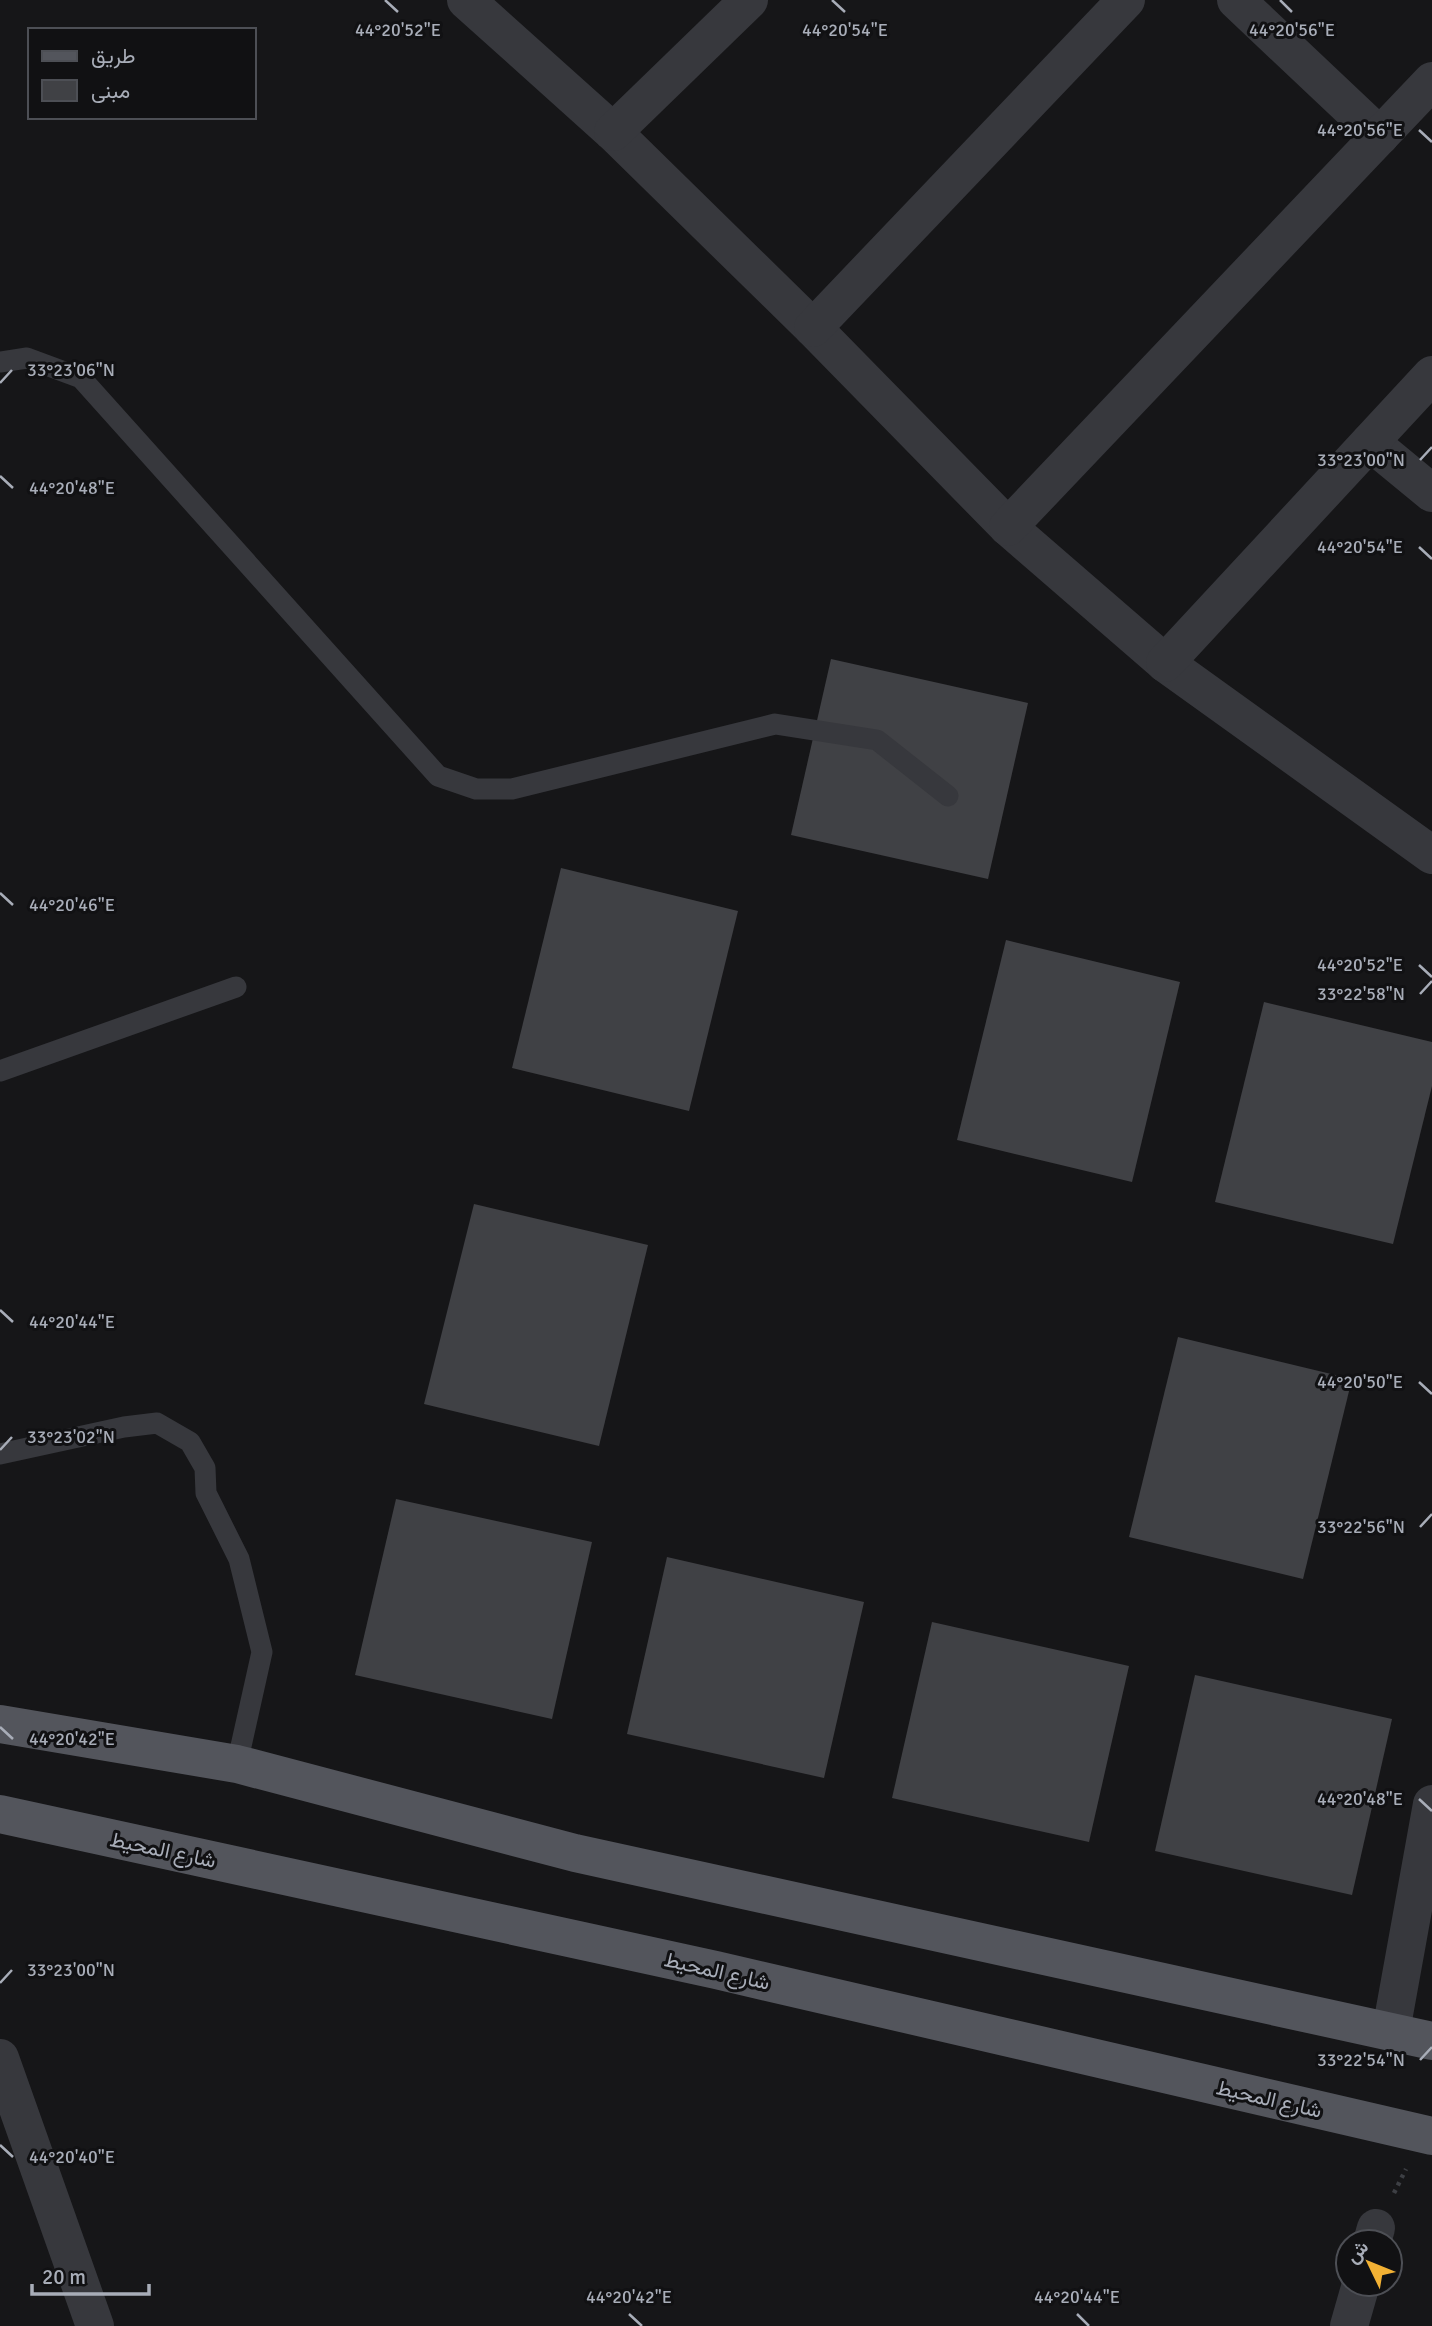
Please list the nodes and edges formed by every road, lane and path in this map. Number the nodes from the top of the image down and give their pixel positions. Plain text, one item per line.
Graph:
1 (466, 0) edge
2 (749, 0) edge
3 (1126, 0) edge
4 (1236, 0) edge
5 (1432, 81) edge
6 (613, 132) junction
7 (1380, 136) junction
8 (813, 328) junction
9 (0, 362) edge
10 (1432, 375) edge
11 (1370, 442) junction
12 (1432, 493) edge
13 (1008, 527) junction
14 (1165, 663) junction
15 (948, 796) dead end
16 (1432, 855) edge
17 (236, 987) dead end
18 (0, 1071) edge
19 (0, 1454) edge
20 (0, 1724) edge
21 (237, 1764) junction
22 (1432, 1804) edge
23 (0, 1814) edge
24 (1391, 2031) junction
25 (1432, 2041) edge
26 (0, 2058) edge
27 (1432, 2136) edge
28 (1357, 2298) edge
29 (95, 2326) edge
30 (1349, 2326) edge

1 - 6 street
2 - 6 street
3 - 8 street
4 - 7 street
5 - 7 street
6 - 8 street
7 - 13 street
8 - 13 street
9 - 15 lane
10 - 11 street
11 - 12 street
11 - 14 street
13 - 14 street
14 - 16 street
17 - 18 lane
19 - 21 lane
20 - 21 main road
21 - 24 main road
22 - 24 street
23 - 27 main road, شارع المحيط
24 - 25 main road
26 - 29 street
28 - 30 street

